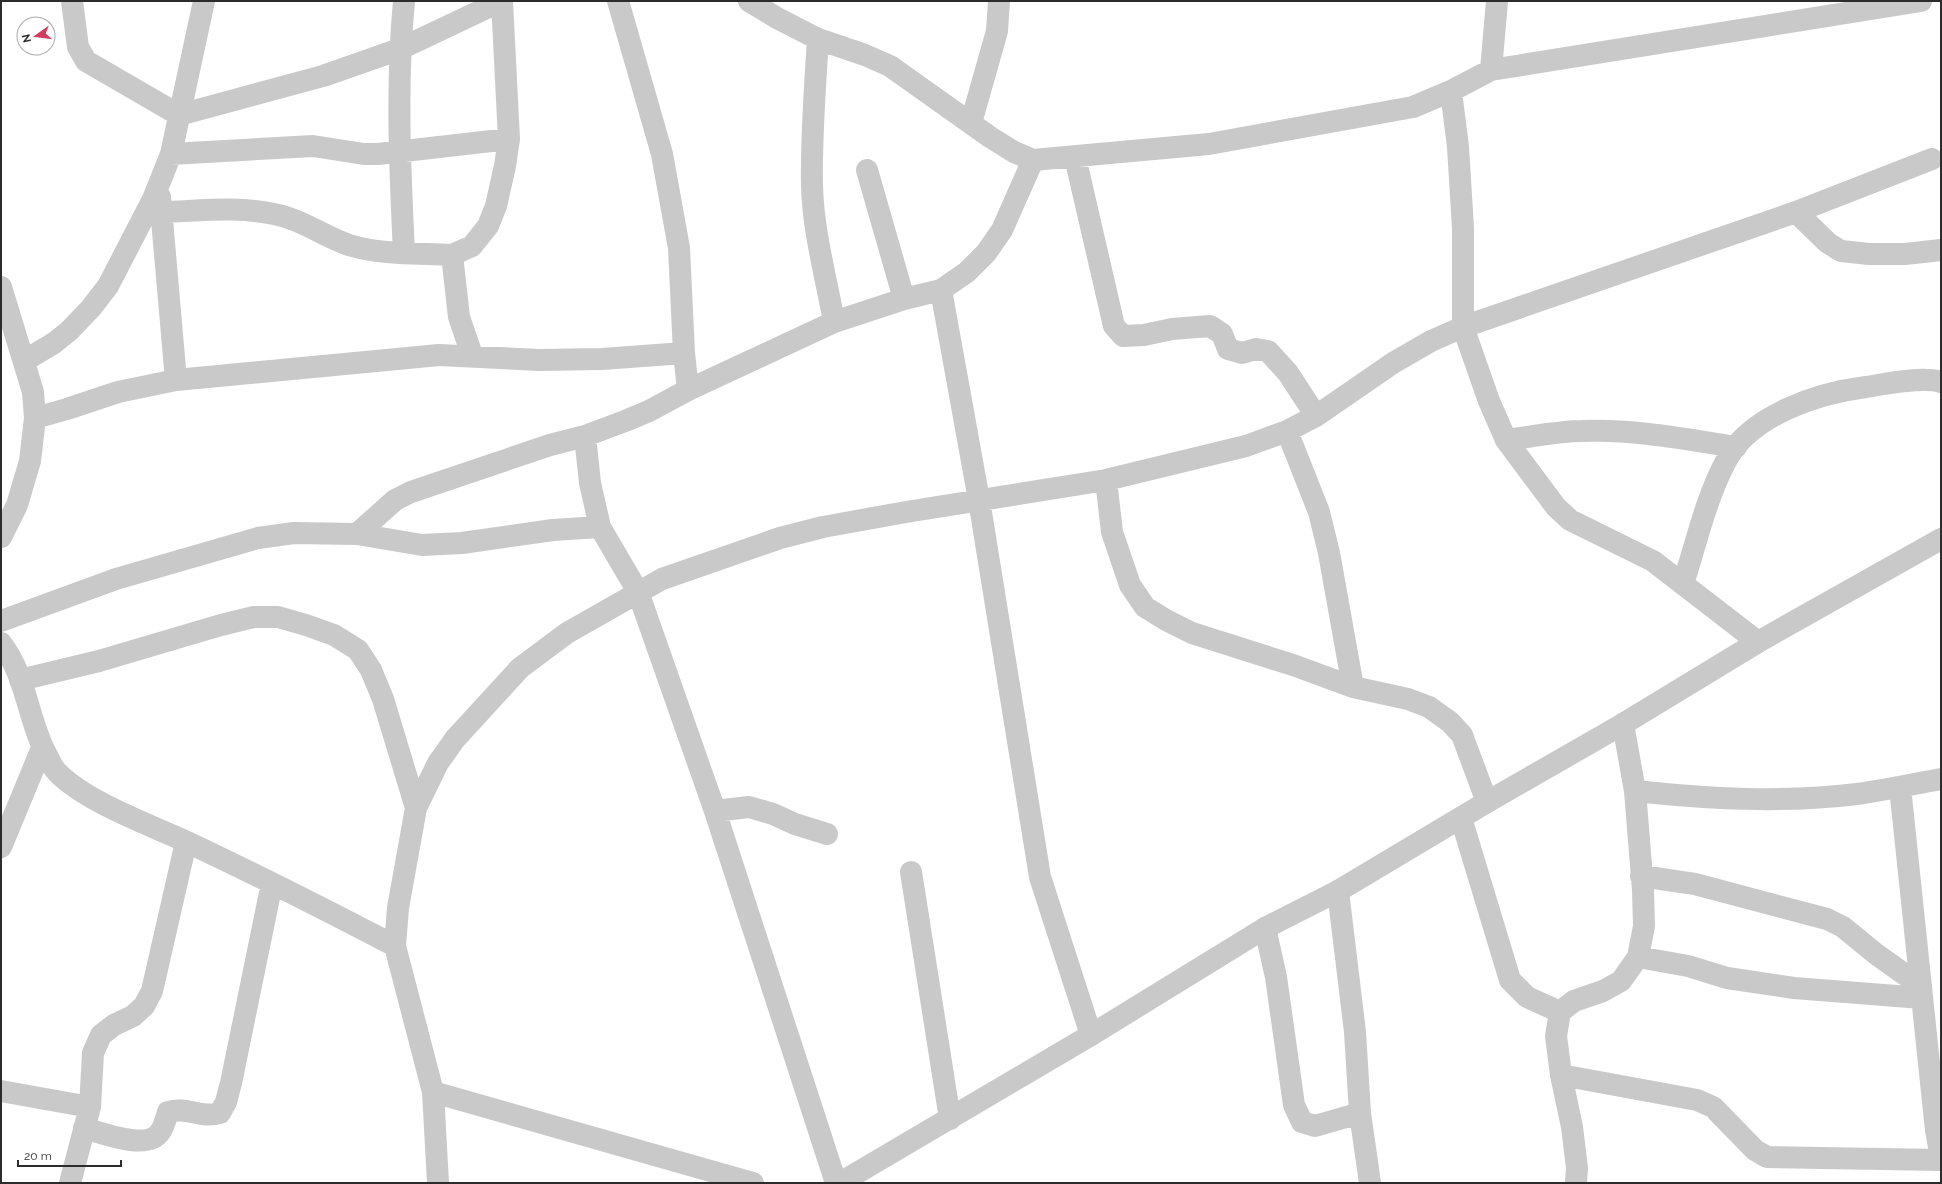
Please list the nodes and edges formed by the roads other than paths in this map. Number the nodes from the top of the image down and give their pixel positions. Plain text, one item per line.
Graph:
1 (72, 1) edge
2 (204, 1) edge
3 (404, 1) edge
4 (501, 1) edge
5 (618, 1) edge
6 (749, 1) edge
7 (999, 1) edge
8 (1497, 1) edge
9 (1920, 1) edge
10 (818, 39) junction
11 (400, 49) junction
12 (1491, 70) junction
13 (1451, 91) junction
14 (179, 115) junction
15 (971, 123) junction
16 (509, 139) junction
17 (399, 152) junction
18 (171, 154) junction
19 (1075, 157) junction
20 (1932, 159) dead end
21 (1033, 160) junction
22 (867, 170) dead end
23 (159, 186) junction
24 (162, 212) junction
25 (1796, 212) junction
26 (1941, 250) edge
27 (404, 253) junction
28 (452, 255) junction
29 (1, 287) edge
30 (941, 290) junction
31 (904, 299) junction
32 (834, 322) junction
33 (1463, 327) junction
34 (684, 353) junction
35 (472, 355) junction
36 (24, 361) junction
37 (176, 380) junction
38 (1941, 382) edge
39 (688, 390) junction
40 (1316, 416) junction
41 (35, 418) junction
42 (1287, 431) junction
43 (585, 436) junction
44 (1506, 440) junction
45 (1736, 447) junction
46 (1106, 480) junction
47 (980, 500) junction
48 (4, 525) edge
49 (600, 527) junction
50 (357, 534) junction
51 (1941, 539) edge
52 (1682, 584) junction
53 (638, 592) junction
54 (1, 621) edge
55 (1758, 642) junction
56 (1, 643) edge
57 (20, 680) junction
58 (1353, 687) junction
59 (1623, 724) junction
60 (42, 748) junction
61 (1941, 779) edge
62 (1900, 787) junction
63 (1635, 791) junction
64 (1487, 802) junction
65 (416, 808) junction
66 (715, 811) junction
67 (1461, 818) junction
68 (827, 834) dead end
69 (186, 842) junction
70 (1, 847) edge
71 (911, 872) dead end
72 (1641, 876) junction
73 (272, 883) junction
74 (1338, 890) junction
75 (1265, 928) junction
76 (395, 946) junction
77 (1638, 957) junction
78 (1922, 992) junction
79 (1560, 1012) junction
80 (1091, 1035) junction
81 (1561, 1075) junction
82 (1, 1091) edge
83 (433, 1092) junction
84 (1360, 1113) junction
85 (87, 1118) junction
86 (950, 1119) junction
87 (1941, 1159) edge
88 (70, 1183) edge
89 (438, 1183) edge
90 (753, 1183) edge
91 (836, 1183) edge
92 (840, 1183) edge
93 (1370, 1183) edge
94 (1576, 1183) edge

1 - 14 street
2 - 14 street
3 - 11 street
4 - 11 street
4 - 16 street
5 - 34 street
6 - 10 street
7 - 15 street
8 - 12 street
9 - 12 street
10 - 15 street
10 - 32 street
11 - 14 street
11 - 17 street
12 - 13 street
13 - 19 street
13 - 33 street
14 - 18 street
15 - 21 street
16 - 17 street
16 - 28 street
17 - 18 street
17 - 27 street
18 - 23 street
19 - 21 street
19 - 40 street
20 - 25 street
21 - 30 street
22 - 31 street
23 - 24 street
23 - 36 street
24 - 27 street
24 - 37 street
25 - 26 street
25 - 33 street
27 - 28 street
28 - 35 street
29 - 36 street
30 - 31 street
30 - 47 street
31 - 32 street
32 - 39 street
33 - 40 street
33 - 44 street
34 - 35 street
34 - 39 street
35 - 37 street
36 - 41 street
37 - 41 street
38 - 45 street
39 - 43 street
40 - 42 street
41 - 48 street
42 - 46 street
42 - 58 street
43 - 49 street
43 - 50 street
44 - 45 street
44 - 52 street
45 - 52 street
46 - 47 street
46 - 58 street
47 - 53 street
47 - 80 street
49 - 50 street
49 - 53 street
50 - 54 street
51 - 55 street
52 - 55 street
53 - 65 street
53 - 66 street
55 - 59 street
56 - 57 street
57 - 60 street
57 - 65 street
58 - 64 street
59 - 63 street
59 - 64 street
60 - 69 street
60 - 70 street
61 - 62 street
62 - 63 street
62 - 78 street
63 - 72 street
64 - 67 street
65 - 76 street
66 - 68 street
66 - 91 street
67 - 74 street
67 - 79 street
69 - 73 street
69 - 85 street
71 - 86 street
72 - 77 street
72 - 78 street
73 - 76 street
73 - 85 street
74 - 75 street
74 - 84 street
75 - 80 street
75 - 84 street
76 - 83 street
77 - 78 street
77 - 79 street
78 - 87 street
79 - 81 street
80 - 86 street
81 - 87 street
81 - 94 street
82 - 85 street
83 - 89 street
83 - 90 street
84 - 93 street
85 - 88 street
86 - 92 street

